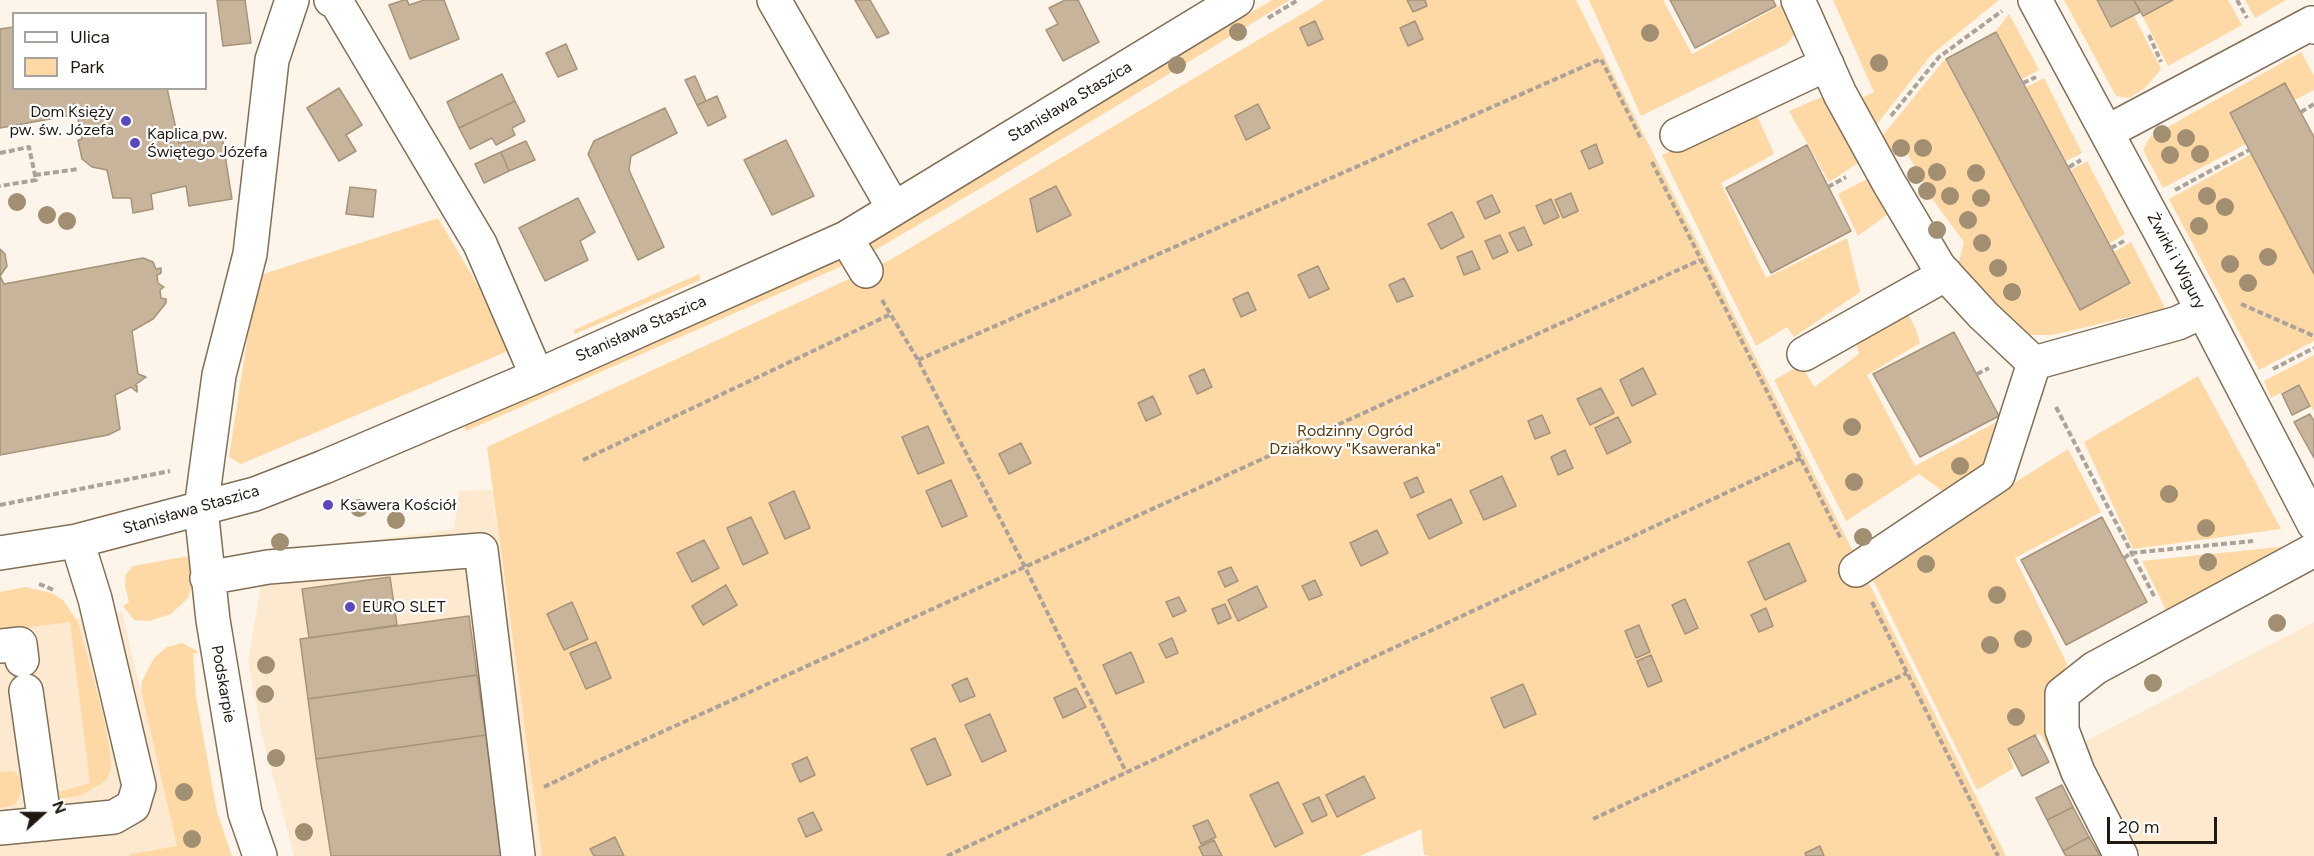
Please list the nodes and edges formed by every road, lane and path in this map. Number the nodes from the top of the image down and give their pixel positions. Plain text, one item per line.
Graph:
1 (292, 0) edge
2 (331, 0) edge
3 (774, 0) edge
4 (1237, 0) edge
5 (1798, 0) edge
6 (2237, 0) edge
7 (2022, 3) edge
8 (2251, 26) dead end
9 (2314, 27) edge
10 (2149, 35) dead end
11 (1827, 64) junction
12 (2162, 64) dead end
13 (2314, 104) edge
14 (2301, 112) dead end
15 (2107, 132) junction
16 (1677, 135) dead end
17 (1643, 143) dead end
18 (1868, 144) junction
19 (2249, 150) dead end
20 (0, 153) edge
21 (1648, 154) dead end
22 (79, 169) dead end
23 (35, 175) junction
24 (0, 186) edge
25 (2171, 192) dead end
26 (894, 209) junction
27 (2132, 237) dead end
28 (846, 238) junction
29 (2111, 248) dead end
30 (1700, 260) junction
31 (866, 271) joint
32 (1946, 274) junction
33 (2235, 300) dead end
34 (2203, 311) junction
35 (891, 314) junction
36 (2314, 336) edge
37 (2314, 348) edge
38 (1804, 354) dead end
39 (918, 360) junction
40 (2034, 363) junction
41 (2266, 373) dead end
42 (537, 376) junction
43 (1801, 458) junction
44 (583, 460) dead end
45 (172, 471) dead end
46 (0, 505) edge
47 (201, 509) junction
48 (2314, 525) edge
49 (77, 541) junction
50 (2257, 541) dead end
51 (2314, 550) edge
52 (0, 553) edge
53 (2131, 554) junction
54 (2124, 558) dead end
55 (1025, 567) junction
56 (1856, 570) junction
57 (207, 578) junction
58 (2170, 628) junction
59 (16, 666) edge
60 (1907, 673) junction
61 (1126, 772) junction
62 (538, 790) dead end
63 (1593, 819) dead end
64 (45, 824) junction
65 (0, 828) edge
66 (260, 856) edge
67 (519, 856) edge
68 (947, 856) edge
69 (1998, 856) edge
70 (2121, 856) edge

1 - 47 street, Podskarpie
2 - 42 street
3 - 26 street
4 - 26 street, Stanisława Staszica
5 - 11 street
6 - 8 path
7 - 15 street, Żwirki i Wigury
7 - 18 path
9 - 15 street
10 - 12 path
11 - 16 street
11 - 18 street
13 - 14 path
15 - 34 street, Żwirki i Wigury
17 - 39 path
18 - 32 street
19 - 25 path
20 - 23 path
21 - 30 path
22 - 23 path
23 - 24 path
26 - 28 street, Stanisława Staszica
27 - 29 path
28 - 31 street
28 - 42 street, Stanisława Staszica
30 - 43 path
30 - 55 path
31 - 35 path
32 - 38 street
32 - 40 street
33 - 36 path
34 - 40 street
34 - 48 street, Żwirki i Wigury
35 - 39 path
35 - 44 path
37 - 41 path
39 - 55 path
40 - 53 path
40 - 56 street
42 - 47 street, Stanisława Staszica
43 - 56 path
43 - 61 path
45 - 46 path
47 - 49 street, Stanisława Staszica
47 - 57 street, Podskarpie
49 - 52 street, Stanisława Staszica
49 - 64 street
50 - 53 path
51 - 58 street
53 - 54 path
53 - 58 path
55 - 61 path
55 - 62 path
56 - 60 path
57 - 66 street, Podskarpie
57 - 67 street
58 - 70 street
59 - 64 street
60 - 63 path
60 - 69 path
61 - 68 path
64 - 65 street

